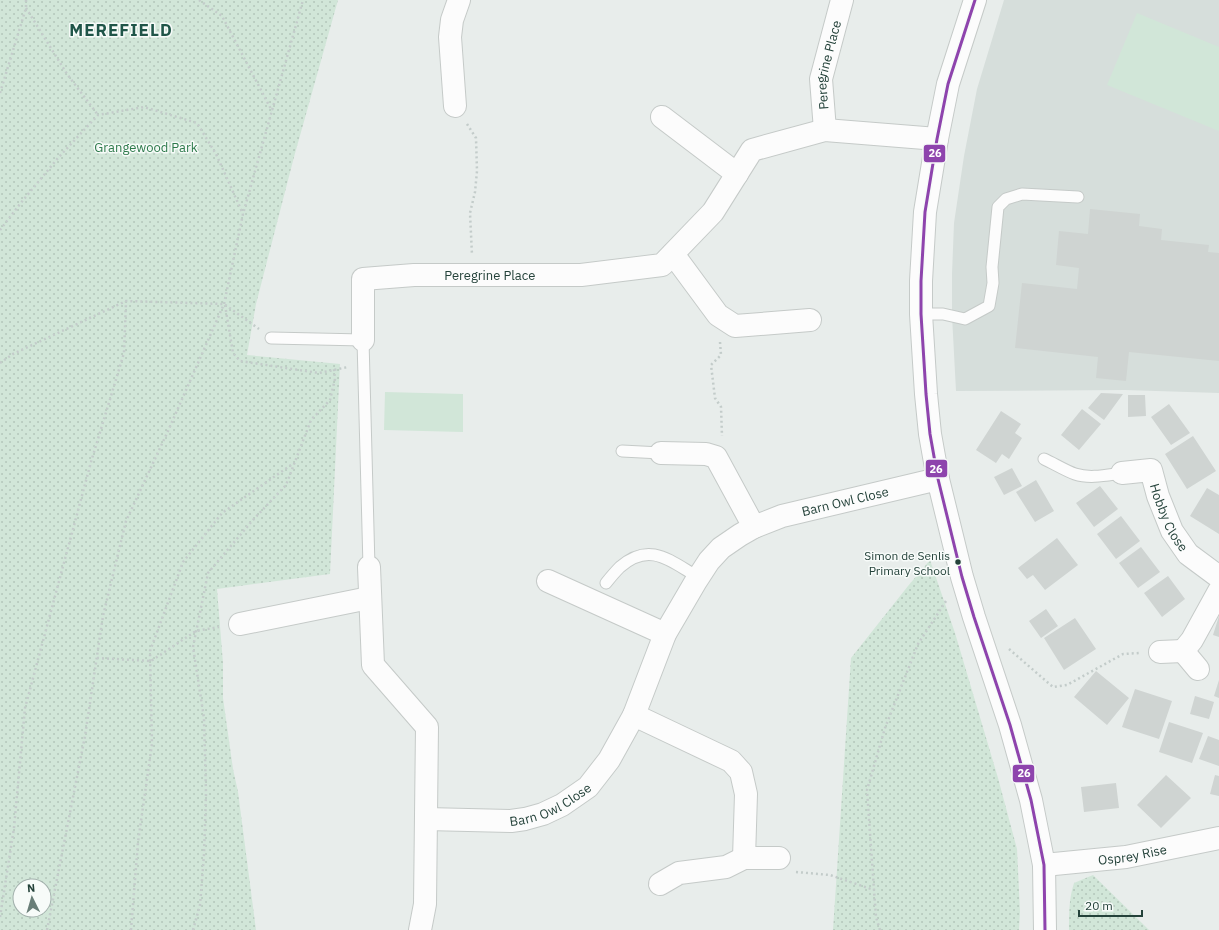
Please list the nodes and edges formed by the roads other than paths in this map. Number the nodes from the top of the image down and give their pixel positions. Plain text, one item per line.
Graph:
1 (459, 0) edge
2 (842, 0) edge
3 (975, 0) edge
4 (455, 106) road end
5 (662, 117) dead end
6 (825, 130) junction
7 (937, 139) junction
8 (738, 174) junction
9 (1078, 197) dead end
10 (673, 254) junction
11 (921, 314) junction
12 (810, 320) dead end
13 (271, 338) road end
14 (363, 340) junction
15 (622, 451) dead end
16 (661, 453) joint
17 (1044, 459) dead end
18 (1122, 473) joint
19 (938, 479) junction
20 (754, 527) junction
21 (369, 567) joint
22 (698, 577) junction
23 (1219, 577) edge
24 (548, 581) dead end
25 (606, 583) dead end
26 (1219, 591) edge
27 (369, 598) junction
28 (240, 624) road end
29 (665, 634) junction
30 (1183, 651) junction
31 (1160, 652) road end
32 (1198, 669) dead end
33 (634, 715) junction
34 (426, 819) junction
35 (1219, 838) edge
36 (744, 858) junction
37 (779, 858) road end
38 (1044, 865) junction
39 (660, 884) dead end
40 (420, 930) edge
41 (1045, 930) edge

1 - 4 street
2 - 6 street, Peregrine Place
3 - 7 street
5 - 8 street
6 - 7 street, Peregrine Place
6 - 8 street, Peregrine Place
7 - 11 street
8 - 10 street, Peregrine Place
9 - 11 lane
10 - 12 street
10 - 14 street, Peregrine Place
11 - 19 street
13 - 14 lane
14 - 21 lane
15 - 16 lane
16 - 20 street
17 - 18 lane
18 - 23 street, Hobby Close
19 - 20 street, Barn Owl Close
19 - 38 street
20 - 22 street, Barn Owl Close
21 - 27 street
22 - 25 lane
22 - 29 street, Barn Owl Close
24 - 29 street
26 - 30 street
27 - 28 street
27 - 34 street
29 - 33 street, Barn Owl Close
30 - 31 street
30 - 32 street
33 - 34 street, Barn Owl Close
33 - 36 street
34 - 40 street
35 - 38 street, Osprey Rise
36 - 37 street
36 - 39 street
38 - 41 street

